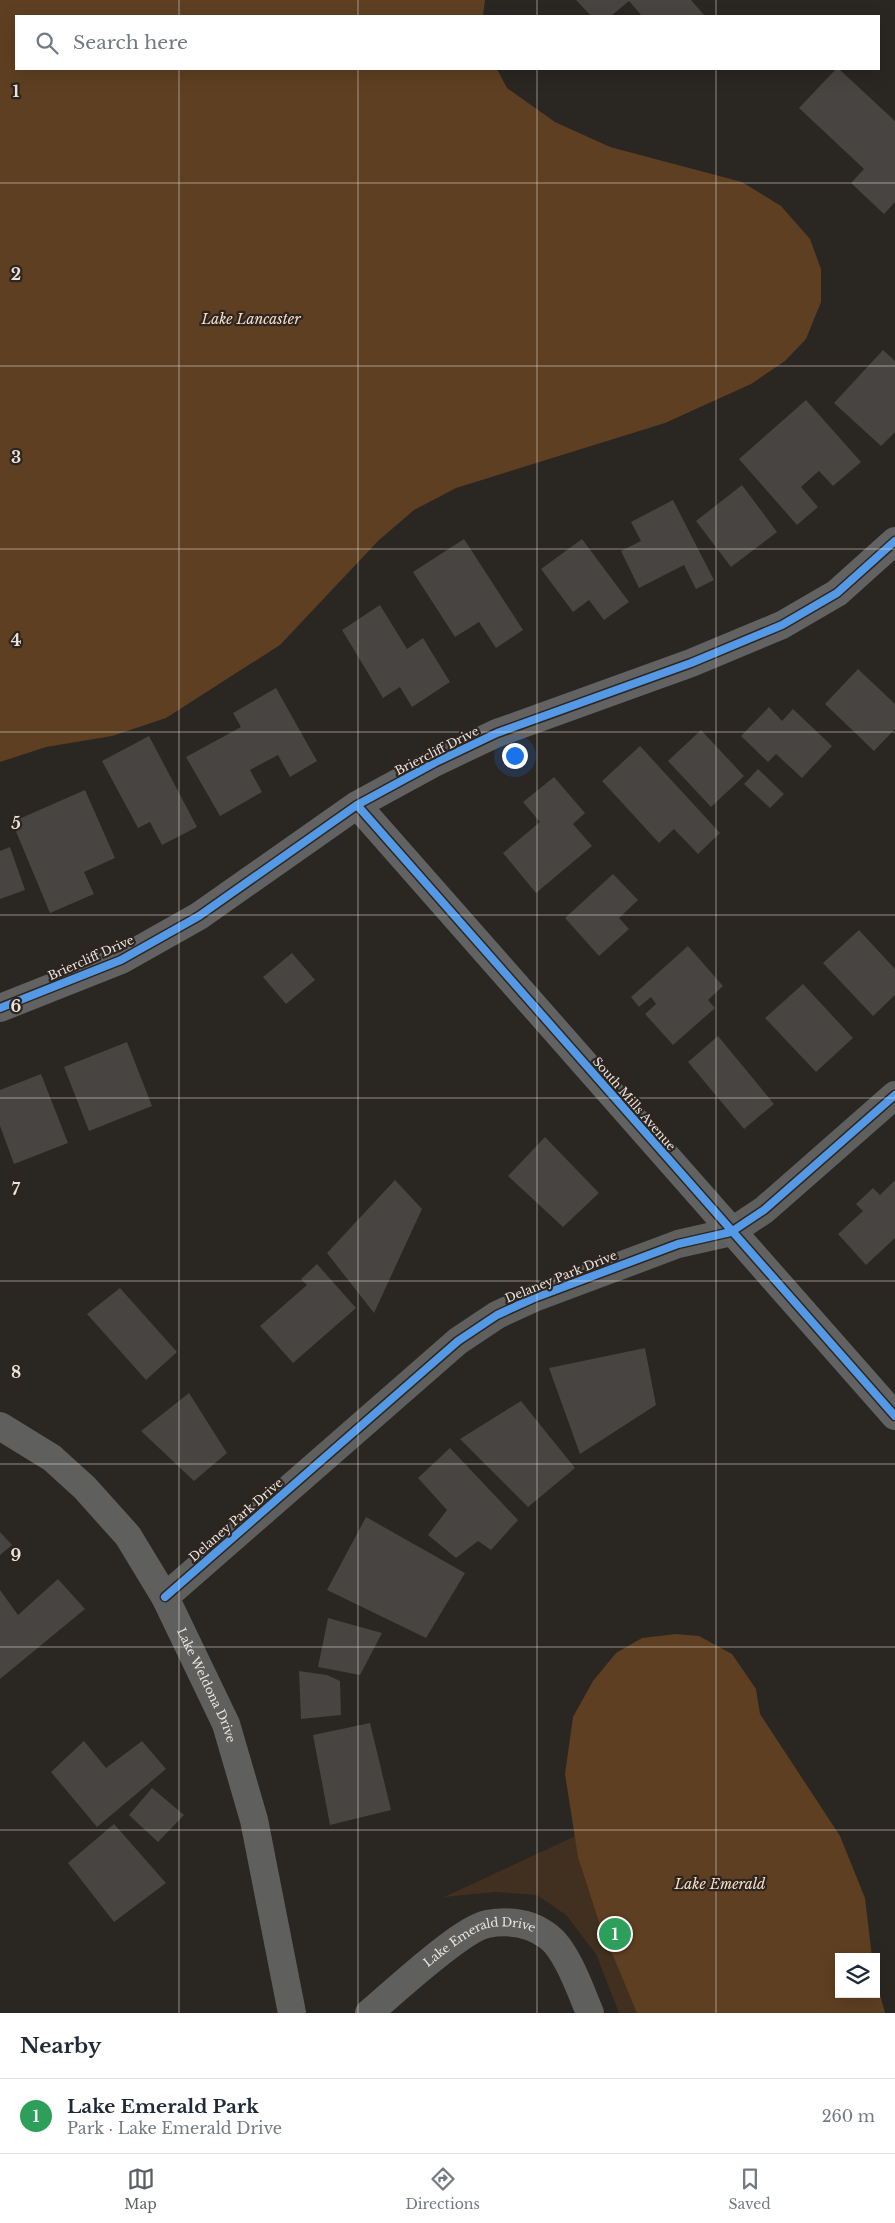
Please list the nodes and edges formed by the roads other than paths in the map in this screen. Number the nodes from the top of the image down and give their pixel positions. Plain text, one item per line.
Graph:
1 (895, 541) edge
2 (358, 805) junction
3 (0, 1008) edge
4 (895, 1095) edge
5 (731, 1232) junction
6 (895, 1416) edge
7 (0, 1426) edge
8 (165, 1597) junction
9 (292, 2013) edge
10 (370, 2013) edge
11 (590, 2013) edge

1 - 2 street, Briercliff Drive
2 - 3 street, Briercliff Drive
2 - 5 street, South Mills Avenue
4 - 5 street, Delaney Park Drive
5 - 6 street, South Mills Avenue
5 - 8 street, Delaney Park Drive
7 - 8 street, Lake Weldona Drive
8 - 9 street, Lake Weldona Drive
10 - 11 street, Lake Emerald Drive

